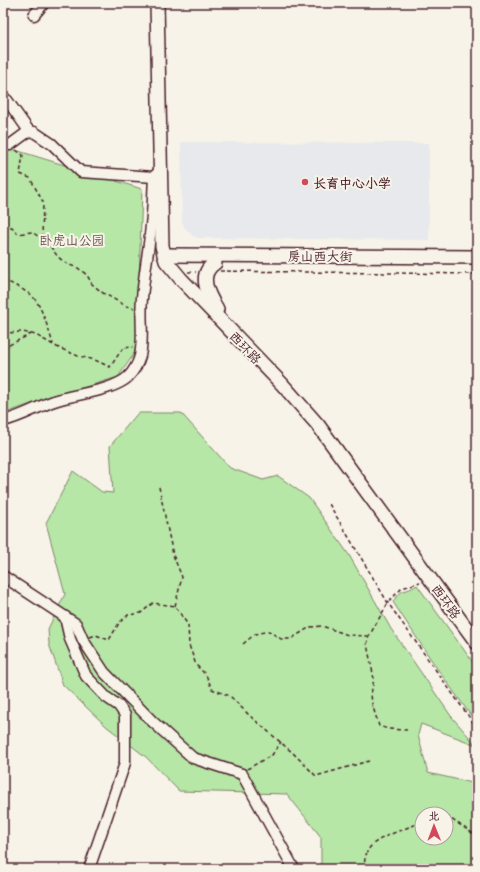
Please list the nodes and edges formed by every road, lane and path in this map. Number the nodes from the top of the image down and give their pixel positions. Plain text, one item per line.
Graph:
1 (44, 3) edge
2 (157, 3) edge
3 (162, 3) edge
4 (34, 15) dead end
5 (3, 98) edge
6 (28, 132) junction
7 (6, 145) edge
8 (157, 173) junction
9 (3, 227) edge
10 (42, 239) junction
11 (477, 257) edge
12 (171, 261) junction
13 (477, 265) edge
14 (216, 267) junction
15 (196, 272) dead end
16 (477, 274) edge
17 (3, 280) edge
18 (141, 309) junction
19 (218, 311) junction
20 (3, 333) edge
21 (31, 334) junction
22 (53, 344) junction
23 (141, 346) junction
24 (3, 348) edge
25 (3, 421) edge
26 (159, 487) dead end
27 (329, 504) dead end
28 (3, 576) edge
29 (432, 580) junction
30 (388, 602) junction
31 (175, 606) junction
32 (65, 616) junction
33 (477, 635) edge
34 (369, 636) junction
35 (83, 640) junction
36 (477, 643) edge
37 (243, 644) dead end
38 (477, 728) edge
39 (407, 730) dead end
40 (281, 742) junction
41 (369, 761) dead end
42 (238, 773) junction
43 (454, 821) edge
44 (414, 825) edge
45 (477, 836) edge
46 (89, 869) edge
47 (294, 869) edge
48 (364, 869) edge

1 - 4 street
2 - 8 main road, 西环路
3 - 12 main road, 西环路
5 - 6 street
6 - 7 street
6 - 8 street
7 - 10 path
8 - 12 main road, 西环路
8 - 18 street
9 - 10 path
10 - 18 path
11 - 12 main road, 房山西大街
12 - 14 main road, 房山西大街
12 - 15 path
12 - 19 main road, 西环路
12 - 29 main road, 西环路
13 - 14 main road, 房山西大街
14 - 16 path
14 - 19 main road
17 - 22 path
18 - 23 street
19 - 33 main road, 西环路
20 - 21 path
21 - 22 path
21 - 24 path
22 - 23 path
23 - 25 street
26 - 31 path
27 - 30 path
28 - 32 street
29 - 30 path
29 - 36 main road, 西环路
30 - 34 path
30 - 38 path
31 - 35 path
31 - 40 path
32 - 35 street
32 - 46 street
34 - 37 path
34 - 39 path
35 - 42 street
40 - 41 path
40 - 42 path
42 - 47 street
43 - 45 path
44 - 48 path

